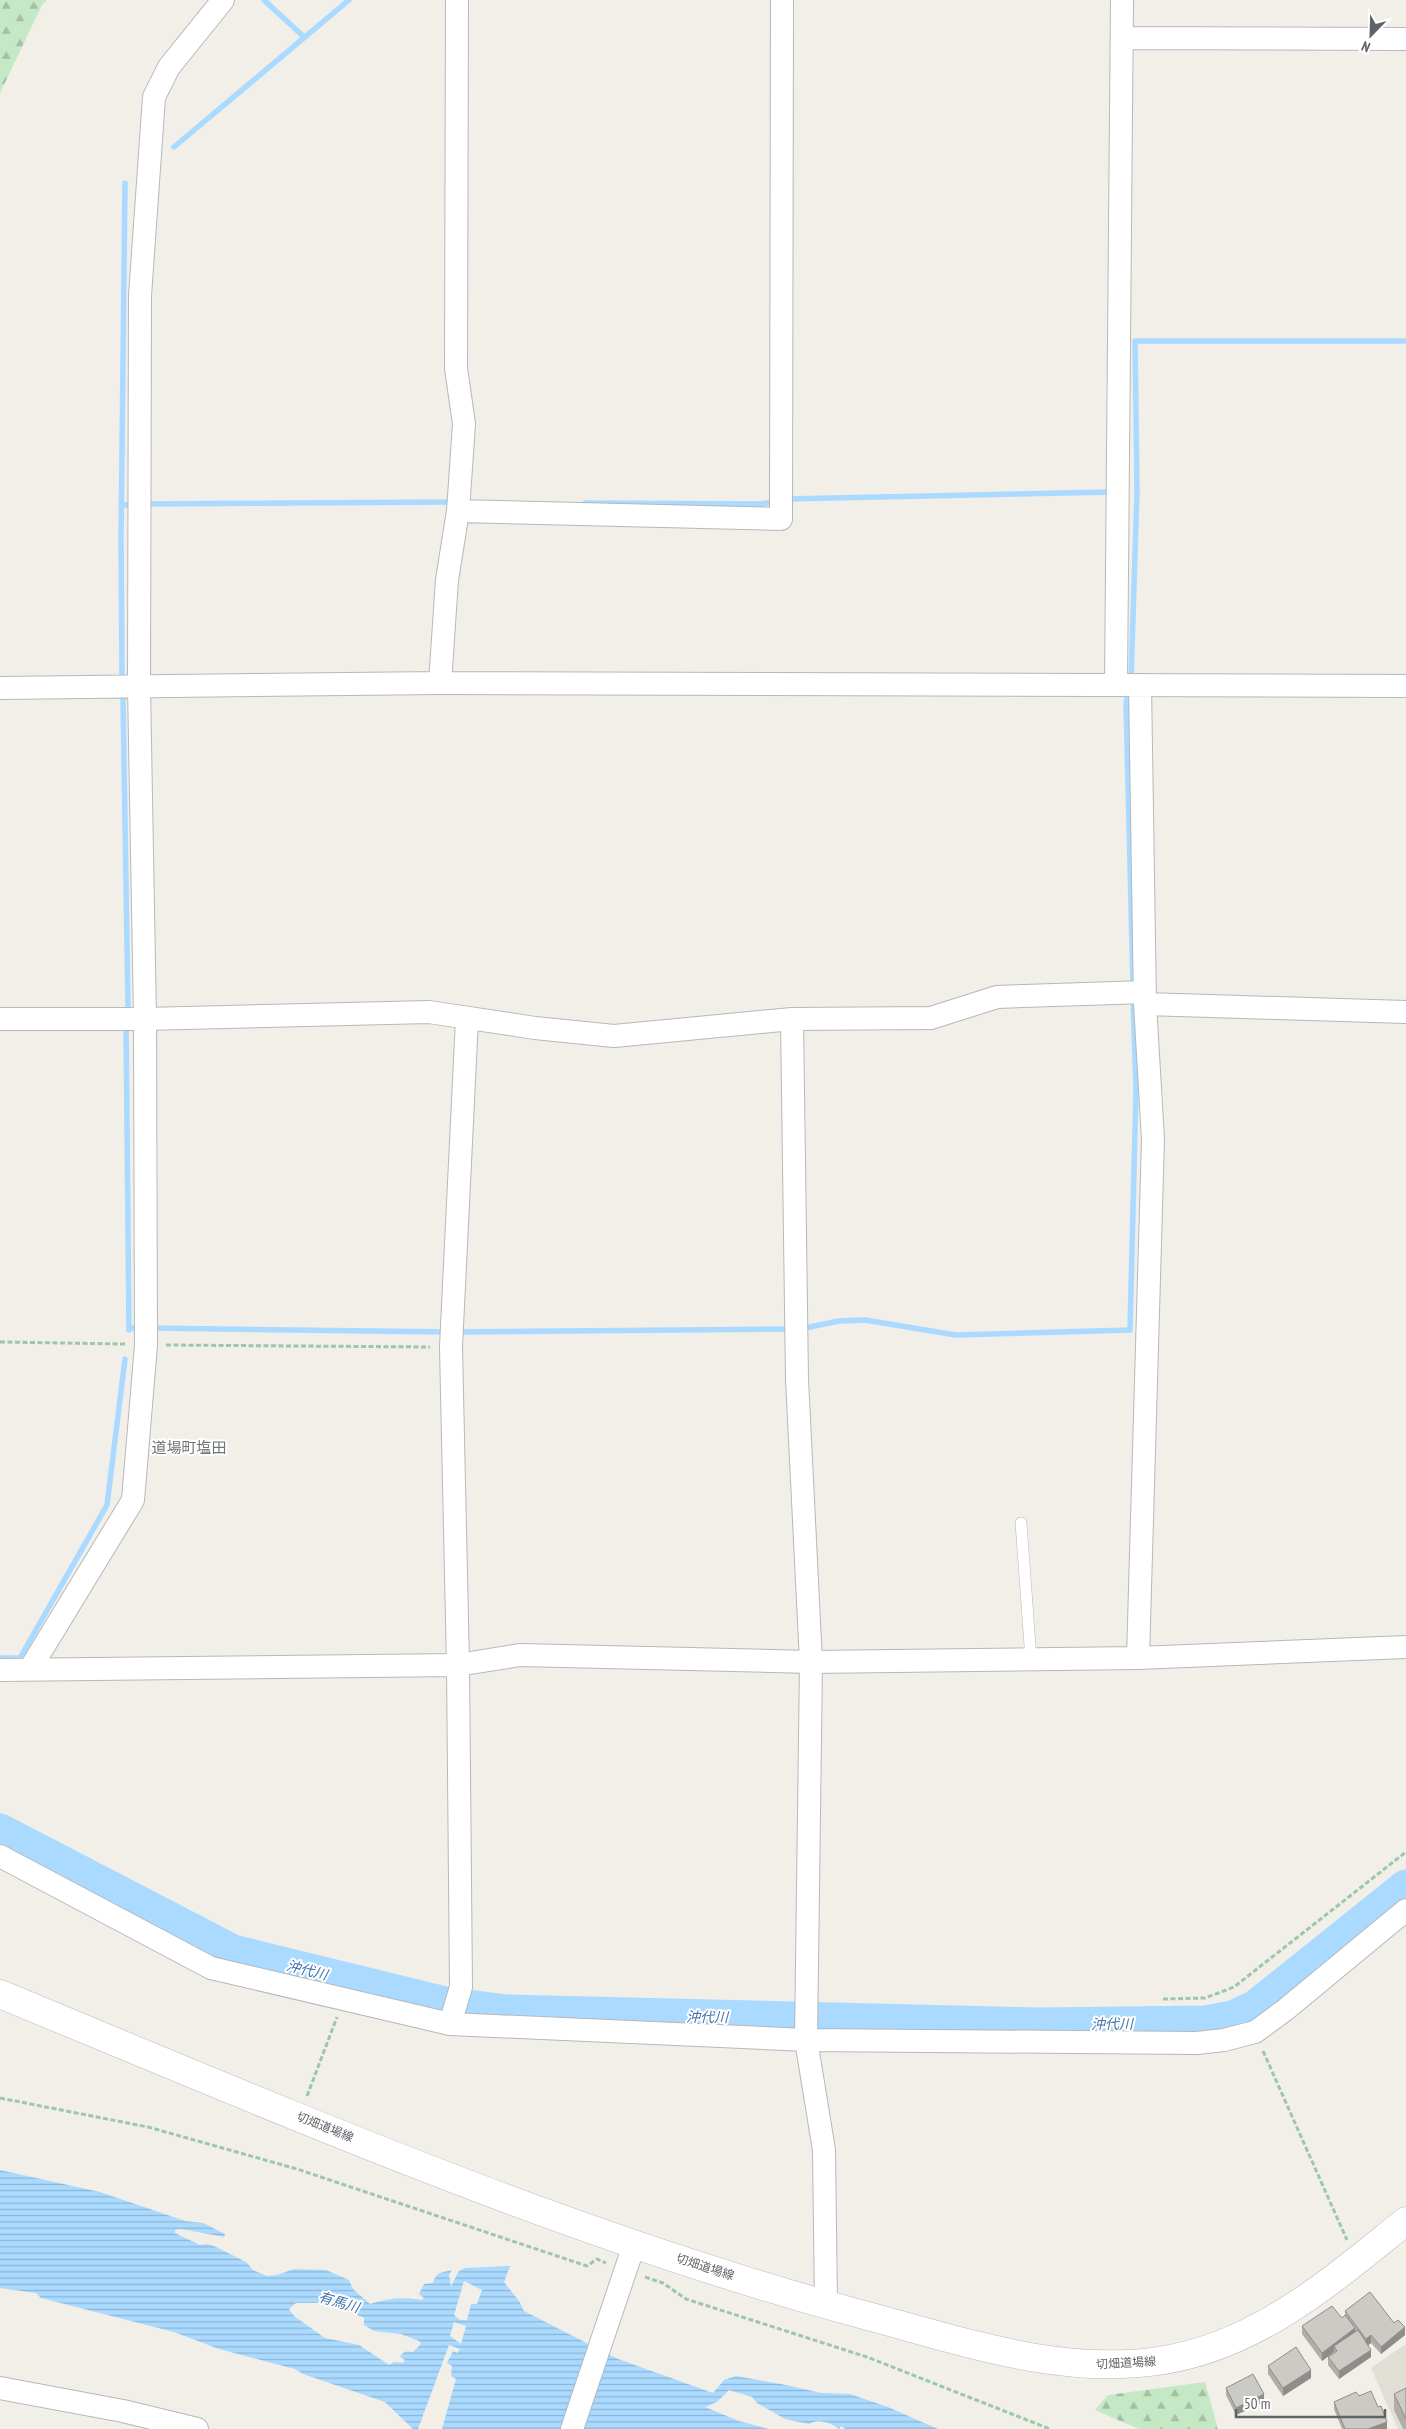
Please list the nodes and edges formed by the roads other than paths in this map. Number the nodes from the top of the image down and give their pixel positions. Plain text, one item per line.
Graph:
1 (222, 0) edge
2 (457, 0) edge
3 (782, 0) edge
4 (1122, 0) edge
5 (1122, 38) junction
6 (1406, 40) edge
7 (458, 510) junction
8 (440, 683) junction
9 (1116, 685) junction
10 (1140, 685) junction
11 (139, 686) junction
12 (1406, 686) edge
13 (0, 688) edge
14 (1145, 998) junction
15 (1406, 1012) edge
16 (0, 1019) edge
17 (145, 1019) junction
18 (467, 1019) junction
19 (792, 1019) junction
20 (1021, 1523) dead end
21 (1406, 1647) edge
22 (1138, 1658) junction
23 (1031, 1659) junction
24 (811, 1662) junction
25 (458, 1665) junction
26 (30, 1669) junction
27 (0, 1670) edge
28 (0, 1856) edge
29 (1406, 1910) edge
30 (0, 1994) edge
31 (450, 2024) junction
32 (806, 2040) junction
33 (1406, 2221) edge
34 (634, 2245) junction
35 (826, 2305) junction
36 (0, 2388) edge
37 (197, 2429) edge
38 (572, 2429) edge

1 - 11 street
2 - 7 street
3 - 7 street
4 - 5 street
5 - 6 street
5 - 9 street
7 - 8 street
8 - 9 street
8 - 11 street
9 - 10 street
10 - 12 street
10 - 14 street
11 - 13 street
11 - 17 street
14 - 15 street
14 - 19 street
14 - 22 street
16 - 17 street
17 - 18 street
17 - 26 street
18 - 19 street
18 - 25 street
19 - 24 street
20 - 23 lane
21 - 22 street
22 - 23 street
23 - 24 street
24 - 25 street
24 - 32 street
25 - 26 street
25 - 31 street
26 - 27 street
28 - 31 street
29 - 32 street
30 - 34 main road, 切畑道場線
31 - 32 street
32 - 35 street
33 - 35 main road, 切畑道場線
34 - 35 main road, 切畑道場線
34 - 38 street
36 - 37 street

